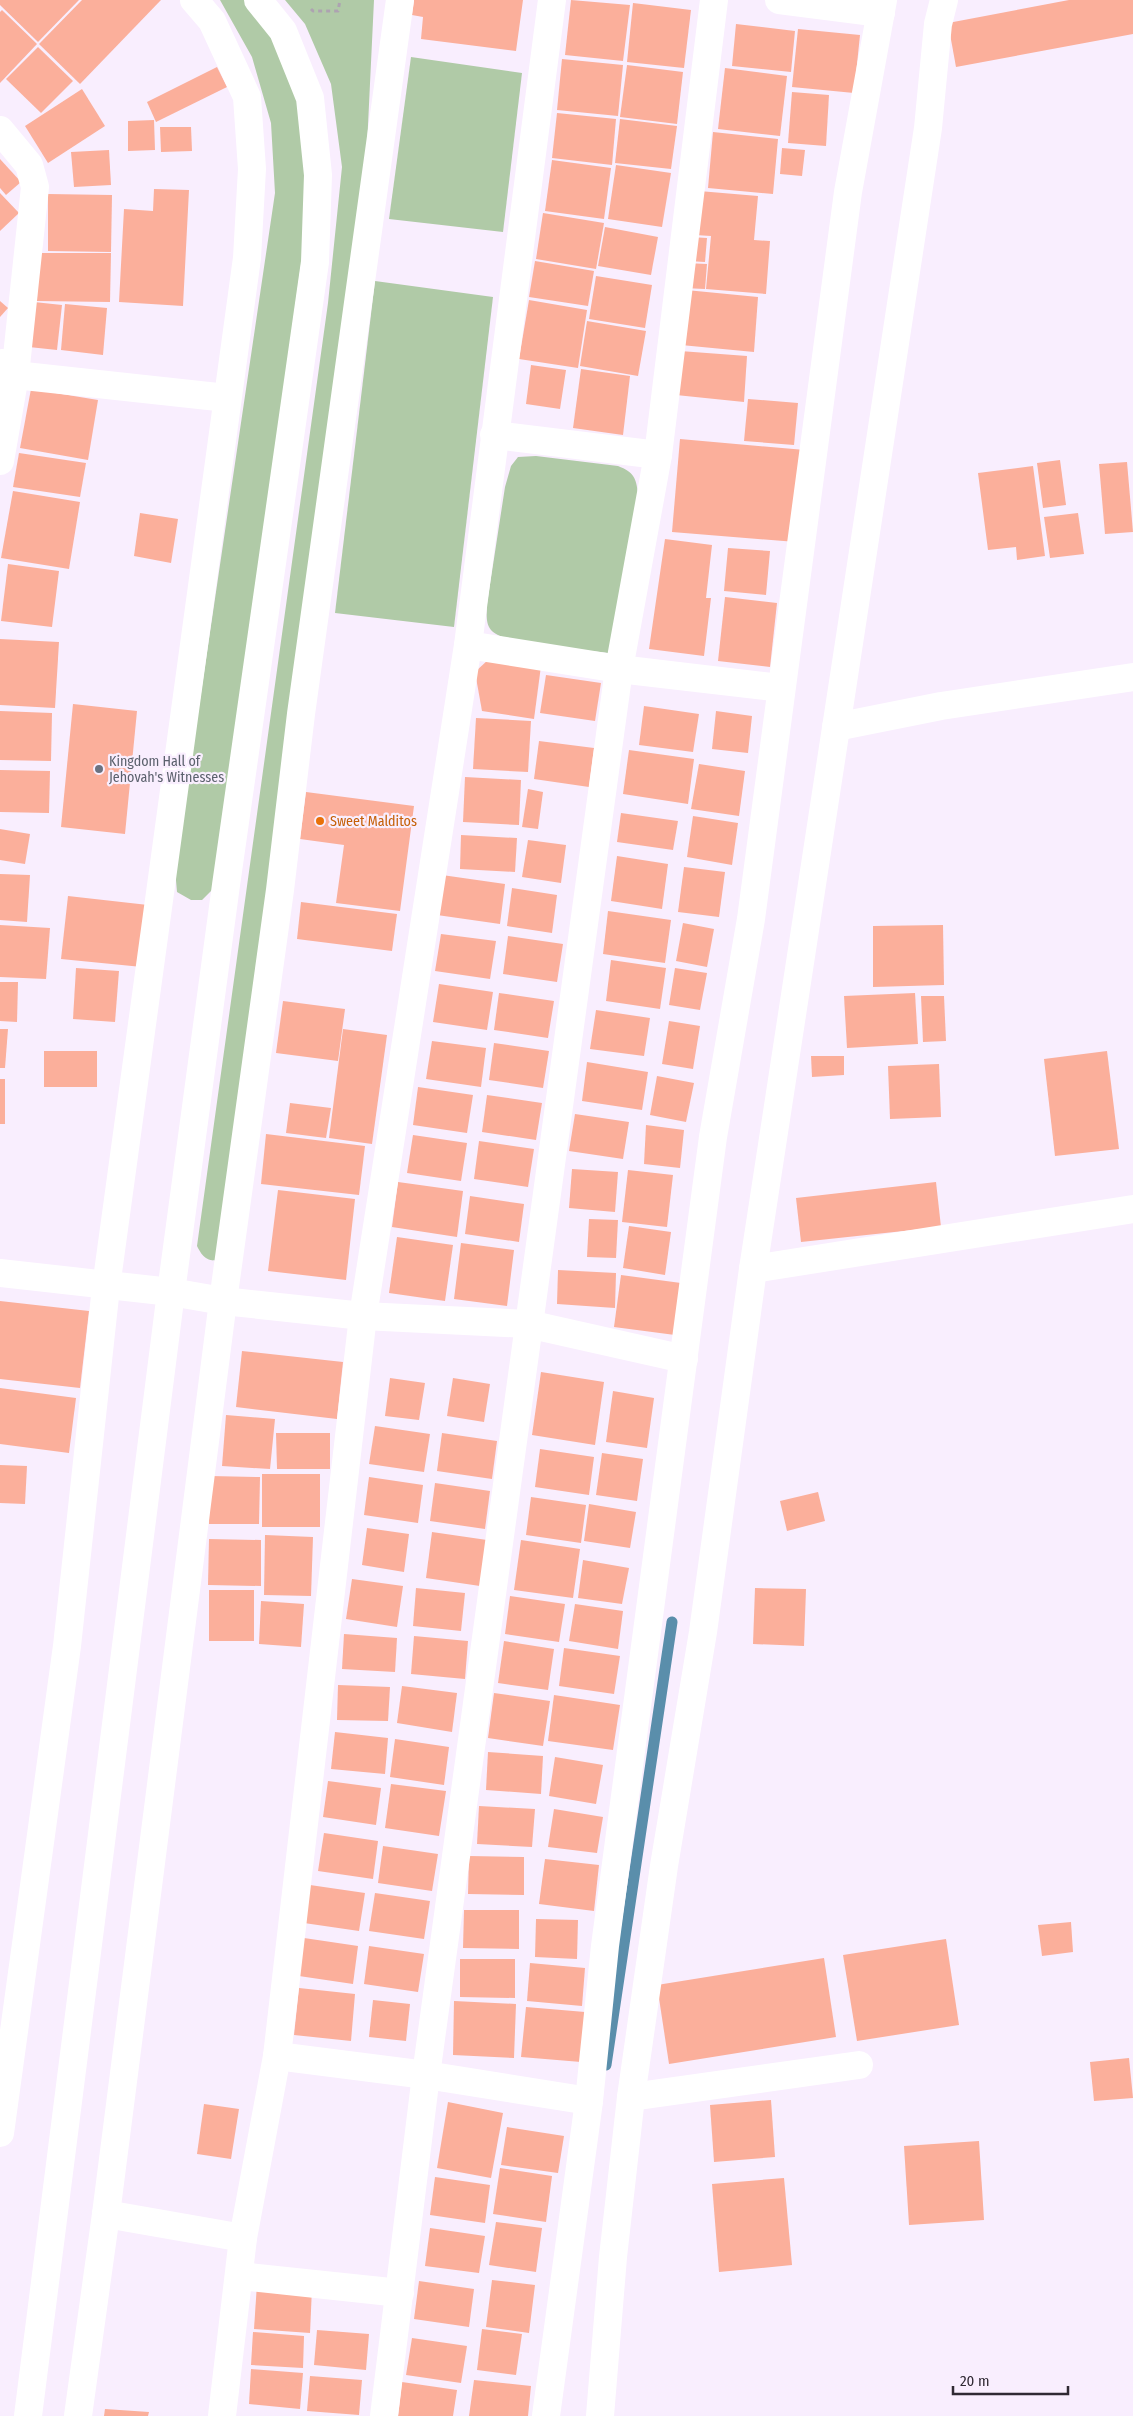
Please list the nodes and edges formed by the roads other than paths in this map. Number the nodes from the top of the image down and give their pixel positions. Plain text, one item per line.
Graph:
1 (194, 0) edge
2 (258, 0) edge
3 (400, 0) edge
4 (552, 0) edge
5 (714, 0) edge
6 (779, 0) edge
7 (944, 0) edge
8 (882, 7) edge
9 (0, 130) edge
10 (7, 368) edge
11 (227, 398) junction
12 (494, 436) junction
13 (658, 455) junction
14 (0, 461) edge
15 (468, 645) junction
16 (619, 669) junction
17 (1133, 677) edge
18 (781, 688) junction
19 (836, 727) junction
20 (1133, 1209) edge
21 (753, 1269) junction
22 (0, 1273) edge
23 (106, 1286) junction
24 (171, 1292) junction
25 (223, 1301) junction
26 (363, 1316) junction
27 (528, 1324) junction
28 (684, 1359) junction
29 (276, 2056) junction
30 (859, 2065) dead end
31 (426, 2075) junction
32 (631, 2098) junction
33 (588, 2101) junction
34 (0, 2133) edge
35 (106, 2214) junction
36 (244, 2238) junction
37 (240, 2276) junction
38 (400, 2292) junction
39 (28, 2416) edge
40 (78, 2416) edge
41 (222, 2416) edge
42 (384, 2416) edge
43 (546, 2416) edge
44 (600, 2416) edge

1 - 11 street
2 - 24 street
3 - 25 street
4 - 12 street
5 - 13 street
6 - 8 street
7 - 19 street
8 - 18 street
9 - 10 street
10 - 11 street
10 - 14 street
11 - 23 street
12 - 13 street
12 - 15 street
13 - 16 street
15 - 16 street
15 - 26 street
16 - 18 street
16 - 27 street
17 - 19 street
18 - 28 street
19 - 21 street
20 - 21 street
21 - 32 street
22 - 23 street
23 - 24 street
23 - 34 street
24 - 25 street
24 - 39 street
25 - 26 street
25 - 35 street
26 - 27 street
26 - 29 street
27 - 28 street
27 - 31 street
28 - 33 street
29 - 31 street
29 - 36 street
30 - 32 street
31 - 33 street
31 - 38 street
32 - 44 street
33 - 43 street
35 - 36 street
35 - 40 street
36 - 37 street
37 - 38 street
37 - 41 street
38 - 42 street

